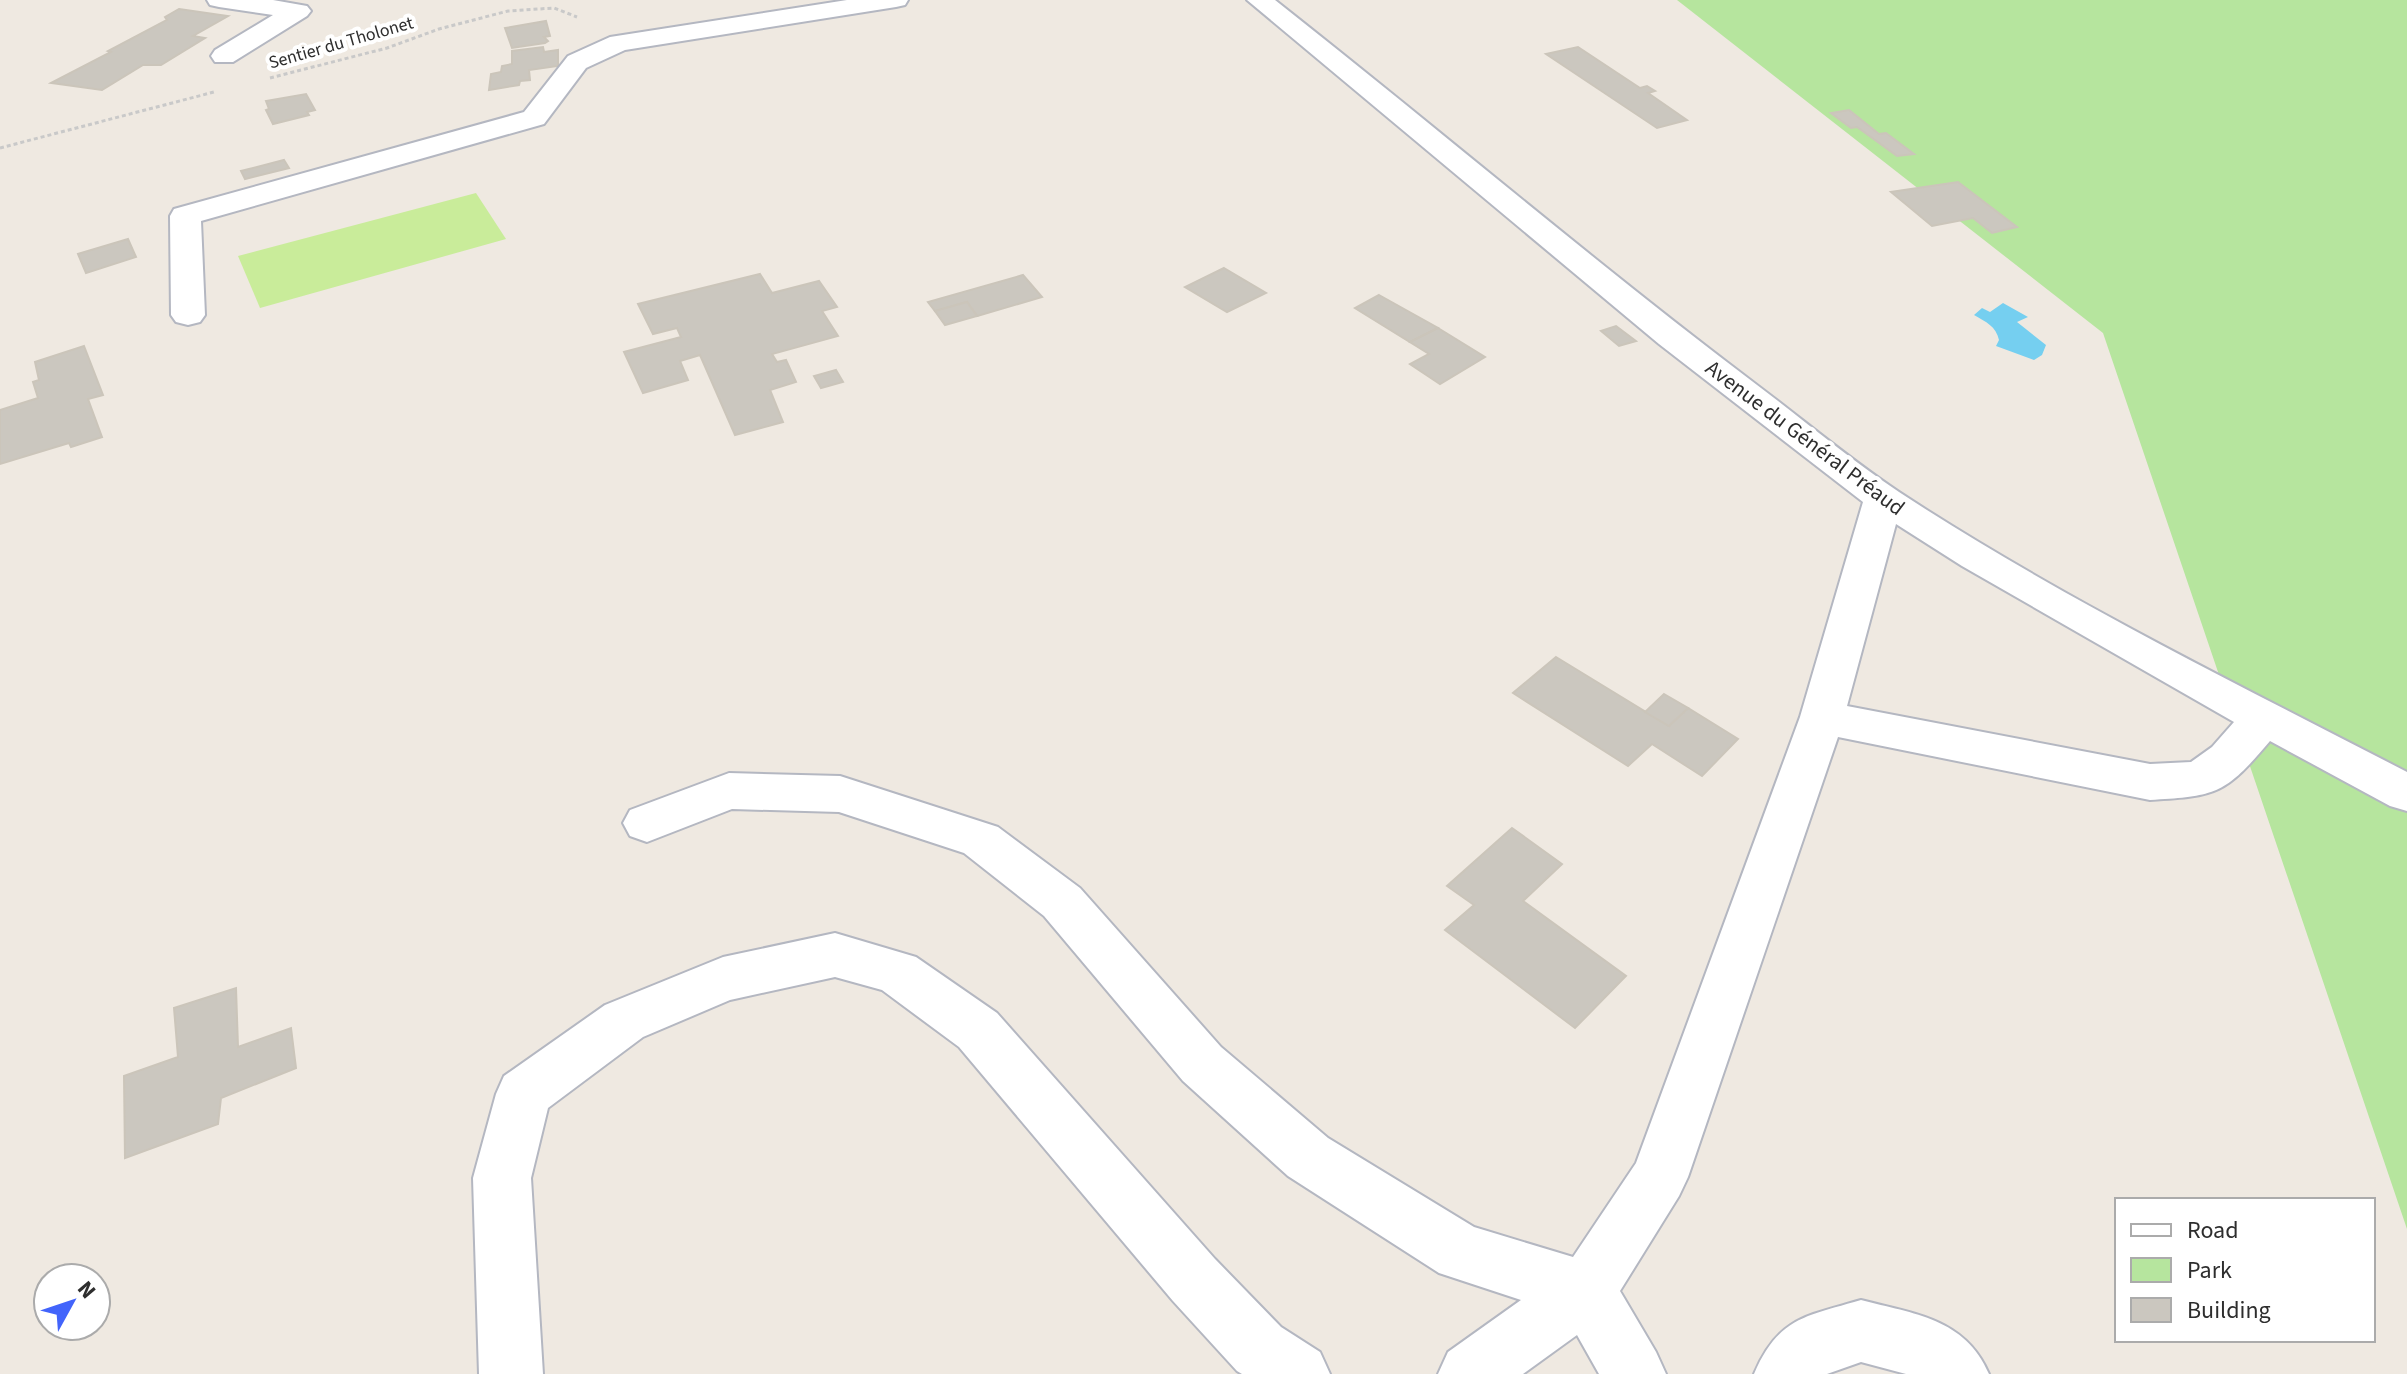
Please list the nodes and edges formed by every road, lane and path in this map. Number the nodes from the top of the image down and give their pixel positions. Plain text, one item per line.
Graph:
1 (219, 0) edge
2 (896, 0) edge
3 (1259, 0) edge
4 (582, 19) dead end
5 (224, 56) dead end
6 (260, 81) dead end
7 (218, 91) dead end
8 (0, 148) edge
9 (188, 315) dead end
10 (1883, 499) junction
11 (1822, 717) junction
12 (2264, 718) junction
13 (2407, 793) edge
14 (647, 823) dead end
15 (1586, 1291) junction
16 (511, 1374) edge
17 (1298, 1374) edge
18 (1470, 1374) edge
19 (1634, 1374) edge
20 (1786, 1374) edge
21 (1957, 1374) edge

1 - 5 street
2 - 9 street
3 - 10 street, Avenue du Général Préaud
4 - 6 path, Sentier du Tholonet
7 - 8 path
10 - 11 street
10 - 12 street, Avenue du Général Préaud
11 - 12 street
11 - 15 street
12 - 13 street, Avenue du Général Préaud
14 - 15 street
15 - 18 street
15 - 19 street
16 - 17 street
20 - 21 street

